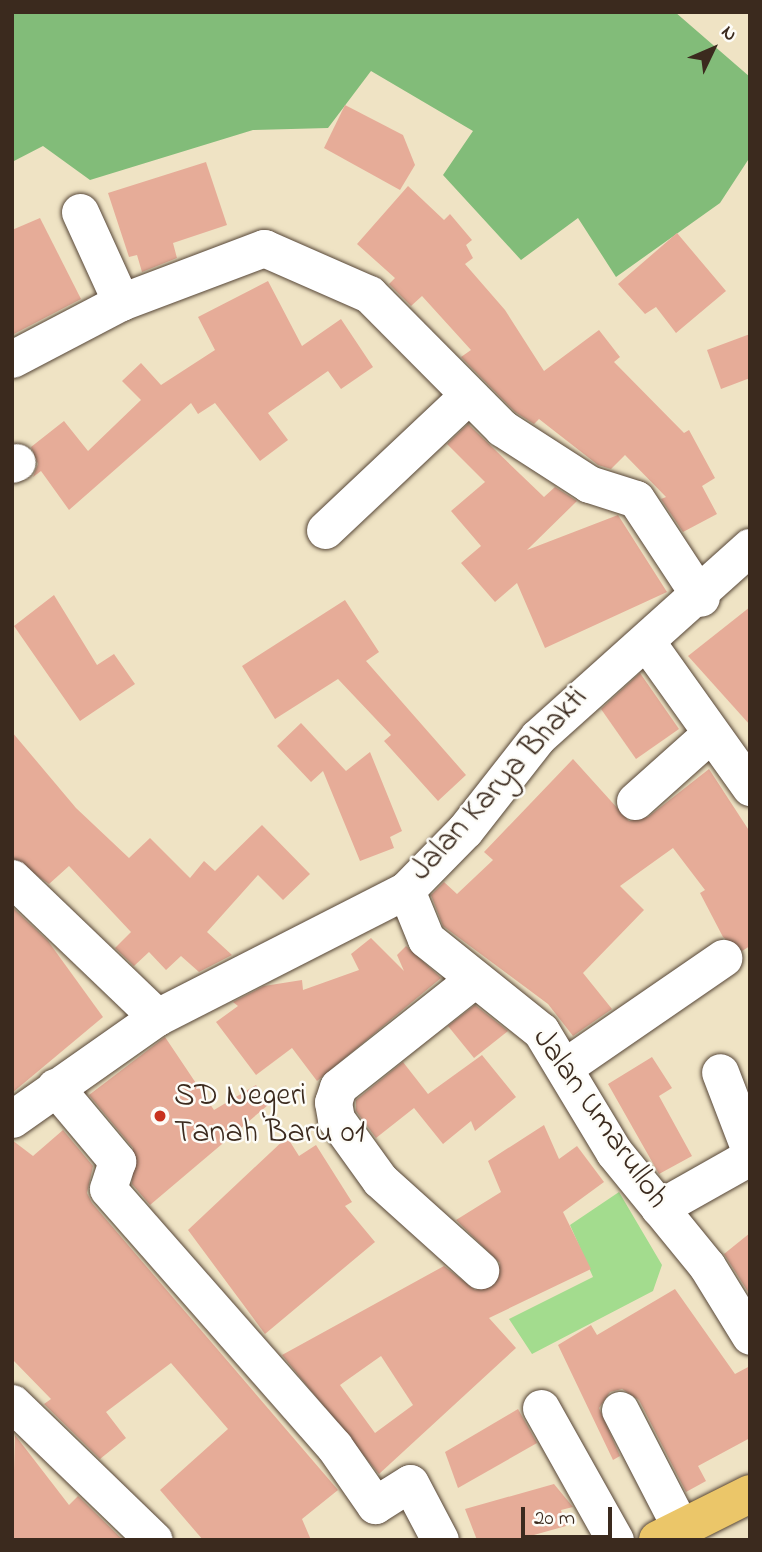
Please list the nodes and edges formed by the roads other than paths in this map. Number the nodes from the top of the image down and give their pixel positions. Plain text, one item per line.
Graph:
1 (80, 212) dead end
2 (121, 302) junction
3 (12, 359) edge
4 (466, 397) junction
5 (326, 530) dead end
6 (750, 547) edge
7 (701, 598) junction
8 (648, 644) junction
9 (710, 734) junction
10 (750, 787) edge
11 (635, 801) dead end
12 (12, 878) edge
13 (406, 890) junction
14 (723, 958) dead end
15 (473, 981) junction
16 (157, 1017) junction
17 (566, 1066) junction
18 (720, 1072) dead end
19 (55, 1087) junction
20 (12, 1119) edge
21 (659, 1208) junction
22 (480, 1270) dead end
23 (750, 1336) edge
24 (12, 1403) edge
25 (541, 1408) dead end
26 (620, 1410) dead end
27 (750, 1494) edge
28 (670, 1534) edge
29 (154, 1540) edge
30 (440, 1540) edge
31 (615, 1540) edge

1 - 2 street
2 - 3 street
2 - 4 street
4 - 5 street
4 - 7 street
6 - 7 street, Jalan Karya Bhakti
7 - 8 street, Jalan Karya Bhakti
8 - 9 street
8 - 13 street, Jalan Karya Bhakti
9 - 10 street
9 - 11 street
12 - 16 street
13 - 15 street, Jalan Umarulloh
13 - 16 street, Jalan Karya Bhakti
14 - 17 street
15 - 17 street, Jalan Umarulloh
15 - 22 street
16 - 19 street, Jalan Karya Bhakti
17 - 21 street, Jalan Umarulloh
18 - 21 street
19 - 20 street, Jalan Karya Bhakti
19 - 30 street
21 - 23 street, Jalan Umarulloh
24 - 29 street
25 - 31 street
26 - 28 street
27 - 28 main road

